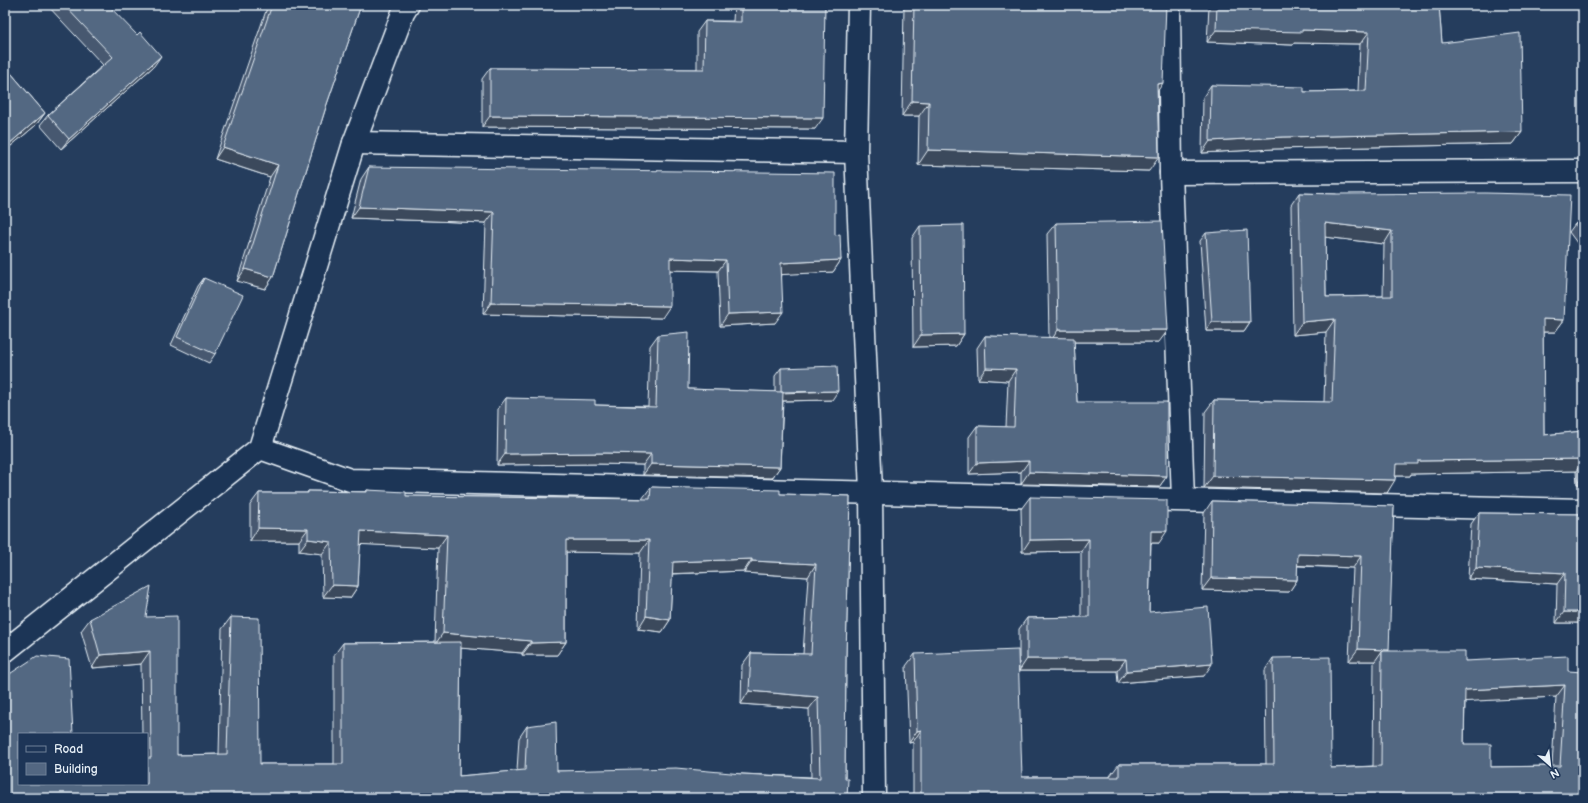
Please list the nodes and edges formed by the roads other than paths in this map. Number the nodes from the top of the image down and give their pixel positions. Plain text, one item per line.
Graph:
1 (408, 5) edge
2 (859, 5) edge
3 (1169, 5) edge
4 (354, 144) junction
5 (856, 152) junction
6 (1583, 171) edge
7 (1171, 173) junction
8 (260, 448) junction
9 (871, 491) junction
10 (1182, 499) junction
11 (1583, 510) edge
12 (5, 651) edge
13 (874, 798) edge

1 - 4 street
2 - 5 street
3 - 7 street
4 - 5 street
4 - 8 street
5 - 9 street
6 - 7 street
7 - 10 street
8 - 9 street
8 - 12 street
9 - 10 street
9 - 13 street
10 - 11 street

